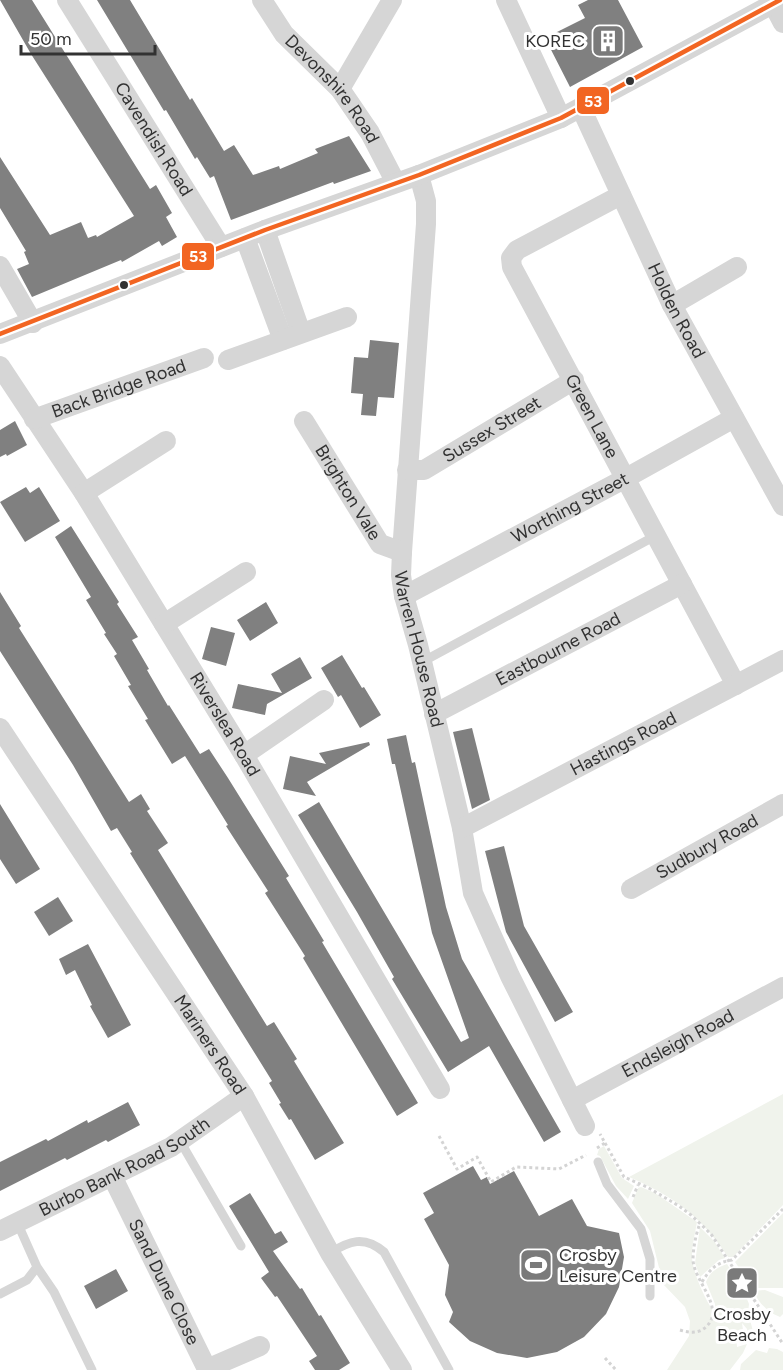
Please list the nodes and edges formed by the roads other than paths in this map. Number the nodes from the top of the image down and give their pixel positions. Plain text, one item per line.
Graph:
1 (67, 0) edge
2 (262, 0) edge
3 (392, 0) edge
4 (506, 0) edge
5 (776, 2) edge
6 (783, 23) edge
7 (340, 89) junction
8 (581, 108) junction
9 (561, 118) junction
10 (419, 175) junction
11 (396, 183) junction
12 (621, 195) junction
13 (265, 230) junction
14 (245, 238) junction
15 (221, 247) junction
16 (0, 266) edge
17 (737, 267) dead end
18 (672, 305) junction
19 (347, 317) dead end
20 (33, 322) junction
21 (0, 334) edge
22 (292, 336) junction
23 (204, 358) dead end
24 (228, 360) dead end
25 (0, 366) edge
26 (574, 380) junction
27 (734, 418) junction
28 (34, 419) junction
29 (304, 421) dead end
30 (166, 441) dead end
31 (407, 470) junction
32 (626, 478) junction
33 (84, 493) junction
34 (783, 506) edge
35 (657, 535) junction
36 (402, 552) junction
37 (246, 572) dead end
38 (682, 584) junction
39 (404, 596) junction
40 (164, 624) junction
41 (783, 660) edge
42 (422, 662) junction
43 (736, 685) junction
44 (324, 700) dead end
45 (434, 714) junction
46 (0, 728) edge
47 (244, 755) junction
48 (783, 804) edge
49 (462, 828) junction
50 (631, 889) dead end
51 (783, 987) edge
52 (440, 1089) dead end
53 (244, 1096) junction
54 (572, 1100) junction
55 (585, 1126) dead end
56 (180, 1141) junction
57 (598, 1162) dead end
58 (112, 1176) junction
59 (9, 1226) edge
60 (240, 1246) dead end
61 (330, 1253) junction
62 (38, 1267) junction
63 (0, 1294) edge
64 (650, 1296) dead end
65 (260, 1346) dead end
66 (92, 1370) edge
67 (402, 1370) edge
68 (449, 1370) edge

1 - 15 street, Cavendish Road
2 - 7 street, Devonshire Road
3 - 7 street
4 - 9 street
5 - 6 street
5 - 8 street
7 - 11 street, Devonshire Road
8 - 9 street
8 - 12 street, Holden Road
9 - 10 street
10 - 11 street
10 - 31 street, Warren House Road
11 - 13 street
12 - 18 street, Holden Road
12 - 26 street, Green Lane
13 - 14 street
13 - 22 street
14 - 15 street
14 - 22 street
15 - 20 street
16 - 20 street
17 - 18 street
18 - 27 street, Holden Road
19 - 22 street
20 - 21 street
22 - 24 street
23 - 28 street, Back Bridge Road
25 - 28 street, Riverslea Road
26 - 31 street, Sussex Street
26 - 32 street, Green Lane
27 - 32 street, Worthing Street
27 - 34 street, Holden Road
28 - 33 street, Riverslea Road
29 - 36 street, Brighton Vale
30 - 33 street
31 - 36 street, Warren House Road
32 - 35 street, Green Lane
32 - 39 street, Worthing Street
33 - 40 street, Riverslea Road
35 - 38 street, Green Lane
35 - 42 lane
36 - 39 street, Warren House Road
37 - 40 street
38 - 43 street, Green Lane
38 - 45 street, Eastbourne Road
39 - 42 street, Warren House Road
40 - 47 street, Riverslea Road
41 - 43 street, Hastings Road
42 - 45 street, Warren House Road
43 - 49 street, Hastings Road
44 - 47 street
45 - 49 street, Warren House Road
46 - 53 street, Mariners Road
47 - 52 street, Riverslea Road
48 - 50 street, Sudbury Road
49 - 54 street, Warren House Road
51 - 54 street, Endsleigh Road
53 - 56 street, Burbo Bank Road South
53 - 61 street, Mariners Road
54 - 55 street, Warren House Road
56 - 58 street, Burbo Bank Road South
56 - 60 lane
57 - 64 lane
58 - 59 street, Burbo Bank Road South
58 - 65 street, Sand Dune Close
59 - 62 lane
61 - 67 street, Mariners Road
61 - 68 lane
62 - 63 lane
62 - 66 lane

